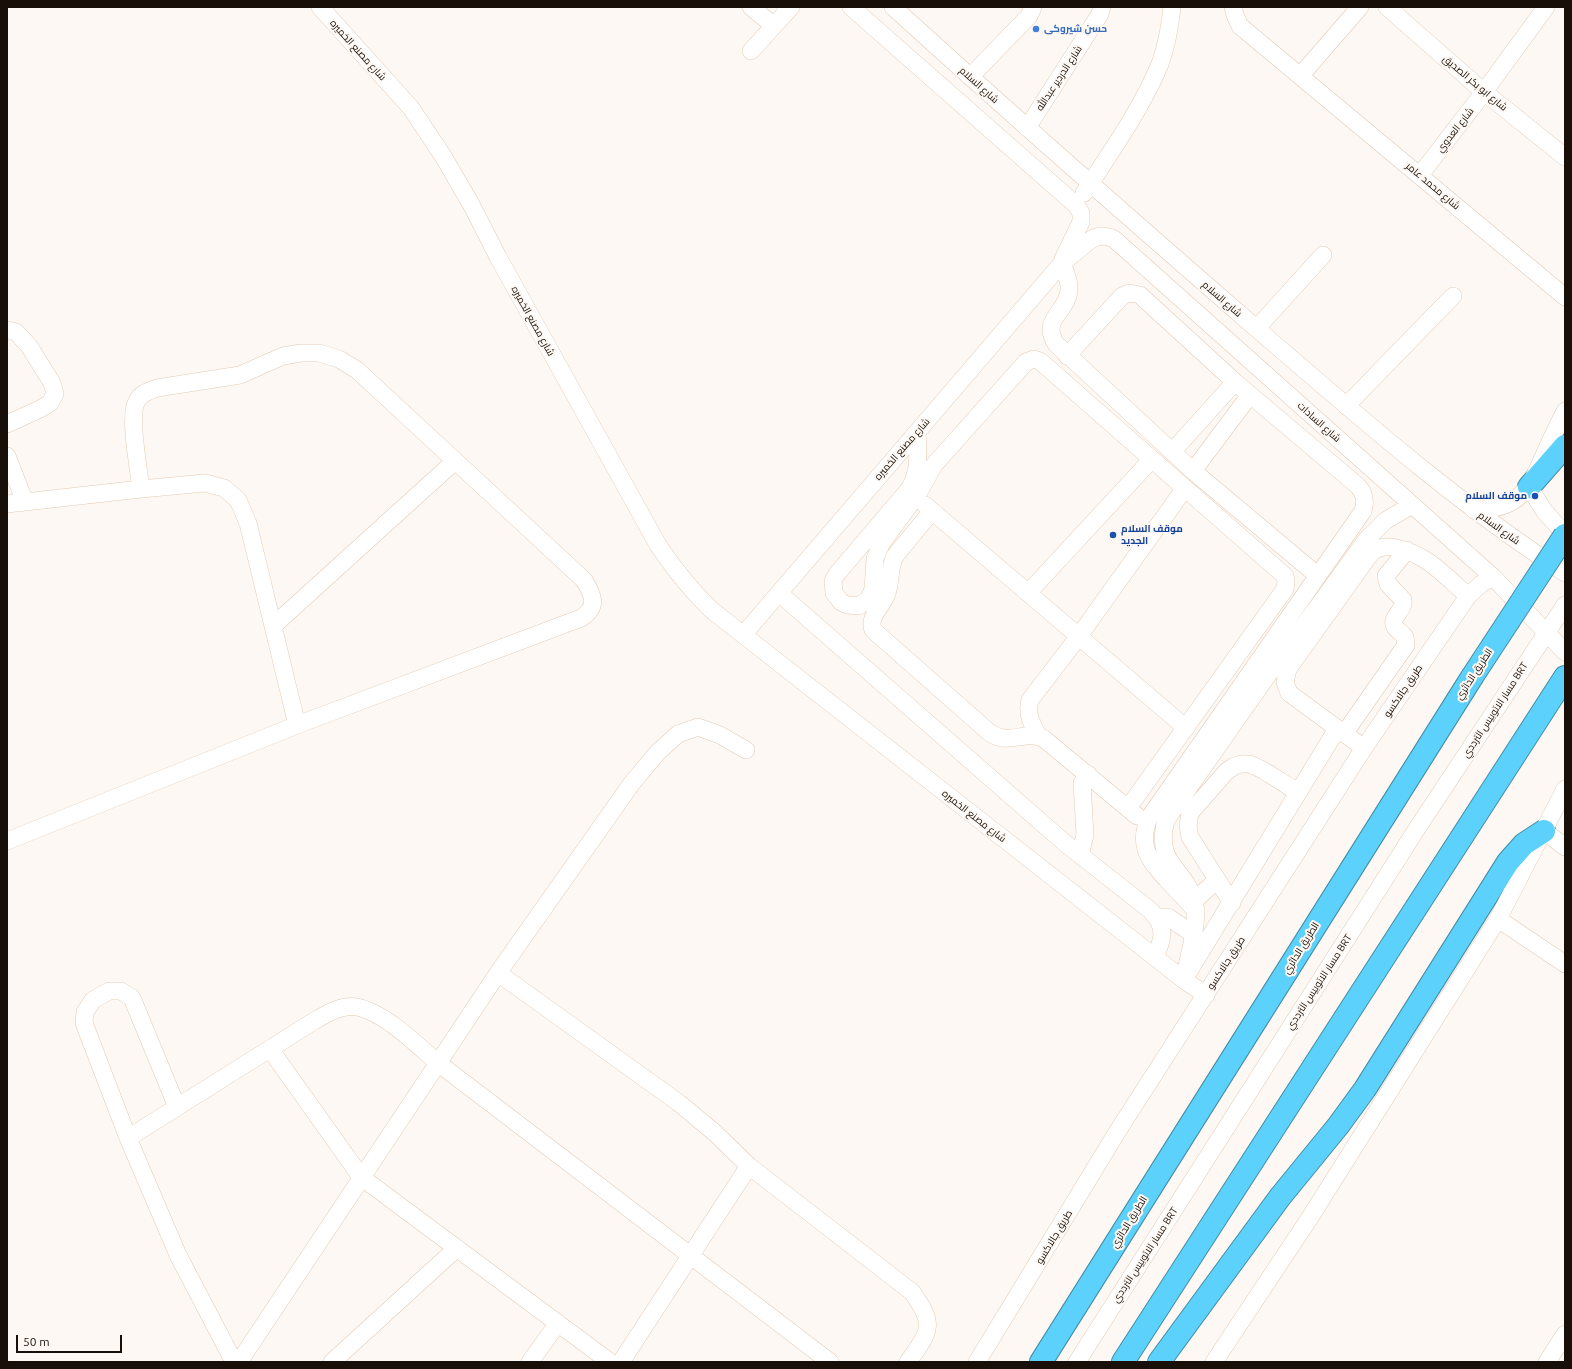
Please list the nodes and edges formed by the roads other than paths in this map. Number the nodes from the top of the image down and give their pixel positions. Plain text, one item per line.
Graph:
1 (320, 7) edge
2 (751, 7) edge
3 (791, 7) edge
4 (851, 7) edge
5 (893, 7) edge
6 (1033, 7) edge
7 (1102, 7) edge
8 (1172, 7) edge
9 (1233, 7) edge
10 (1360, 7) edge
11 (1387, 7) edge
12 (1546, 7) edge
13 (774, 26) junction
14 (751, 51) dead end
15 (1301, 76) junction
16 (970, 78) junction
17 (1484, 92) junction
18 (1027, 128) junction
19 (1565, 157) edge
20 (1420, 174) junction
21 (1090, 183) junction
22 (1076, 205) junction
23 (1323, 255) dead end
24 (1062, 263) junction
25 (1173, 292) junction
26 (1453, 296) dead end
27 (1565, 297) edge
28 (1223, 300) junction
29 (1256, 328) junction
30 (7, 330) edge
31 (1067, 356) junction
32 (1235, 382) junction
33 (1250, 395) junction
34 (1346, 406) junction
35 (1565, 411) edge
36 (7, 424) edge
37 (917, 432) junction
38 (1565, 446) edge
39 (1172, 452) junction
40 (7, 456) edge
41 (1152, 459) junction
42 (455, 461) junction
43 (1193, 471) junction
44 (1529, 487) junction
45 (141, 488) junction
46 (1185, 488) junction
47 (25, 502) junction
48 (930, 503) junction
49 (7, 504) edge
50 (1412, 505) junction
51 (1474, 510) junction
52 (895, 533) junction
53 (1565, 534) edge
54 (1407, 550) junction
55 (1565, 573) edge
56 (1317, 575) junction
57 (1493, 577) junction
58 (779, 593) junction
59 (1028, 593) junction
60 (1468, 596) junction
61 (1565, 605) edge
62 (273, 626) junction
63 (743, 635) junction
64 (1079, 636) junction
65 (1565, 652) edge
66 (1565, 677) edge
67 (297, 725) junction
68 (1186, 728) junction
69 (1341, 732) junction
70 (1038, 736) junction
71 (1218, 746) junction
72 (1364, 748) junction
73 (746, 750) dead end
74 (1236, 765) junction
75 (1082, 769) junction
76 (1565, 789) edge
77 (1297, 792) junction
78 (1128, 808) junction
79 (1146, 824) junction
80 (1544, 830) junction
81 (7, 841) edge
82 (1565, 847) edge
83 (1080, 855) junction
84 (1217, 880) junction
85 (1232, 904) junction
86 (1195, 906) junction
87 (1157, 917) junction
88 (1498, 919) junction
89 (1193, 934) junction
90 (1155, 957) junction
91 (1565, 964) edge
92 (498, 973) junction
93 (1184, 980) junction
94 (1206, 995) junction
95 (270, 1049) junction
96 (438, 1062) junction
97 (177, 1107) junction
98 (128, 1138) junction
99 (749, 1166) junction
100 (361, 1177) junction
101 (457, 1248) junction
102 (690, 1255) junction
103 (558, 1323) junction
104 (1565, 1334) edge
105 (234, 1362) edge
106 (239, 1362) edge
107 (332, 1362) edge
108 (530, 1362) edge
109 (610, 1362) edge
110 (621, 1362) edge
111 (830, 1362) edge
112 (908, 1362) edge
113 (977, 1362) edge
114 (1041, 1362) edge
115 (1077, 1362) edge
116 (1122, 1362) edge
117 (1160, 1362) edge
118 (1214, 1362) edge
119 (1547, 1362) edge

1 - 63 street, شارع مصنع الخميره
2 - 13 street
3 - 13 street
4 - 22 street
5 - 16 street, شارع السلام
6 - 16 street
7 - 18 street, شارع الدردير عبدالله
8 - 21 street
9 - 15 street, شارع محمد عامر
10 - 15 street
11 - 17 street, شارع ابو بكر الصديق
12 - 17 street, شارع العدوي
13 - 14 street
15 - 20 street, شارع محمد عامر
16 - 18 street, شارع السلام
17 - 19 street, شارع ابو بكر الصديق
17 - 20 street, شارع العدوي
18 - 21 street, شارع السلام
20 - 27 street, شارع محمد عامر
21 - 22 street
21 - 28 street, شارع السلام
22 - 24 street
23 - 29 street
24 - 25 street, شارع السادات
24 - 31 street
24 - 37 street, شارع مصنع الخميره
25 - 28 street
25 - 50 street, شارع السادات
26 - 34 street
28 - 29 street, شارع السلام
29 - 34 street, شارع السلام
30 - 36 street
31 - 32 street
31 - 39 street
32 - 33 street
32 - 39 street
33 - 43 street
33 - 56 street
34 - 51 street, شارع السلام
35 - 44 street
37 - 52 street
37 - 58 street, شارع مصنع الخميره
38 - 44 highway
39 - 43 street
40 - 47 street
41 - 46 street
41 - 52 street
41 - 59 street
42 - 45 street
42 - 62 street
42 - 67 street
43 - 56 street
44 - 51 street
44 - 53 street
45 - 47 street
45 - 62 street
46 - 64 street
46 - 68 street
47 - 49 street
48 - 52 street
48 - 59 street
48 - 70 street
50 - 57 street, شارع السادات
50 - 71 street
51 - 55 street, شارع السلام
53 - 114 highway, الطريق الدائري, bridge
54 - 60 street
54 - 69 street
54 - 69 street
56 - 79 street
57 - 60 street, طريق جالاكسو
57 - 65 street, شارع السادات
58 - 63 street, شارع مصنع الخميره
58 - 83 street
59 - 64 street
60 - 72 street, طريق جالاكسو
61 - 115 street, مسار الاتوبيس الترددي BRT
62 - 67 street
63 - 90 street, شارع مصنع الخميره
64 - 68 street
64 - 70 street
66 - 116 highway
67 - 81 street
68 - 78 street
69 - 72 street
69 - 77 street
70 - 75 street
71 - 74 street
71 - 86 street
72 - 94 street, طريق جالاكسو
73 - 92 street
74 - 77 street
74 - 84 street
75 - 78 street
75 - 83 street
76 - 80 street
77 - 85 street
78 - 79 street
79 - 86 street
80 - 82 street
80 - 88 street
80 - 117 highway
83 - 87 street
84 - 85 street
84 - 86 street
85 - 93 street
86 - 89 street
87 - 89 street
87 - 90 street
88 - 91 street
88 - 118 street
89 - 93 street
90 - 93 street, شارع مصنع الخميره
92 - 96 street
92 - 99 street
93 - 94 street, شارع مصنع الخميره
94 - 113 street, طريق جالاكسو
95 - 96 street
95 - 97 street
95 - 100 street
96 - 100 street
96 - 102 street
97 - 98 street
97 - 98 street
98 - 105 street
99 - 102 street
99 - 112 street
100 - 101 street
100 - 106 street
101 - 103 street
101 - 107 street
102 - 110 street
102 - 111 street
103 - 108 street
103 - 109 street
104 - 119 street

